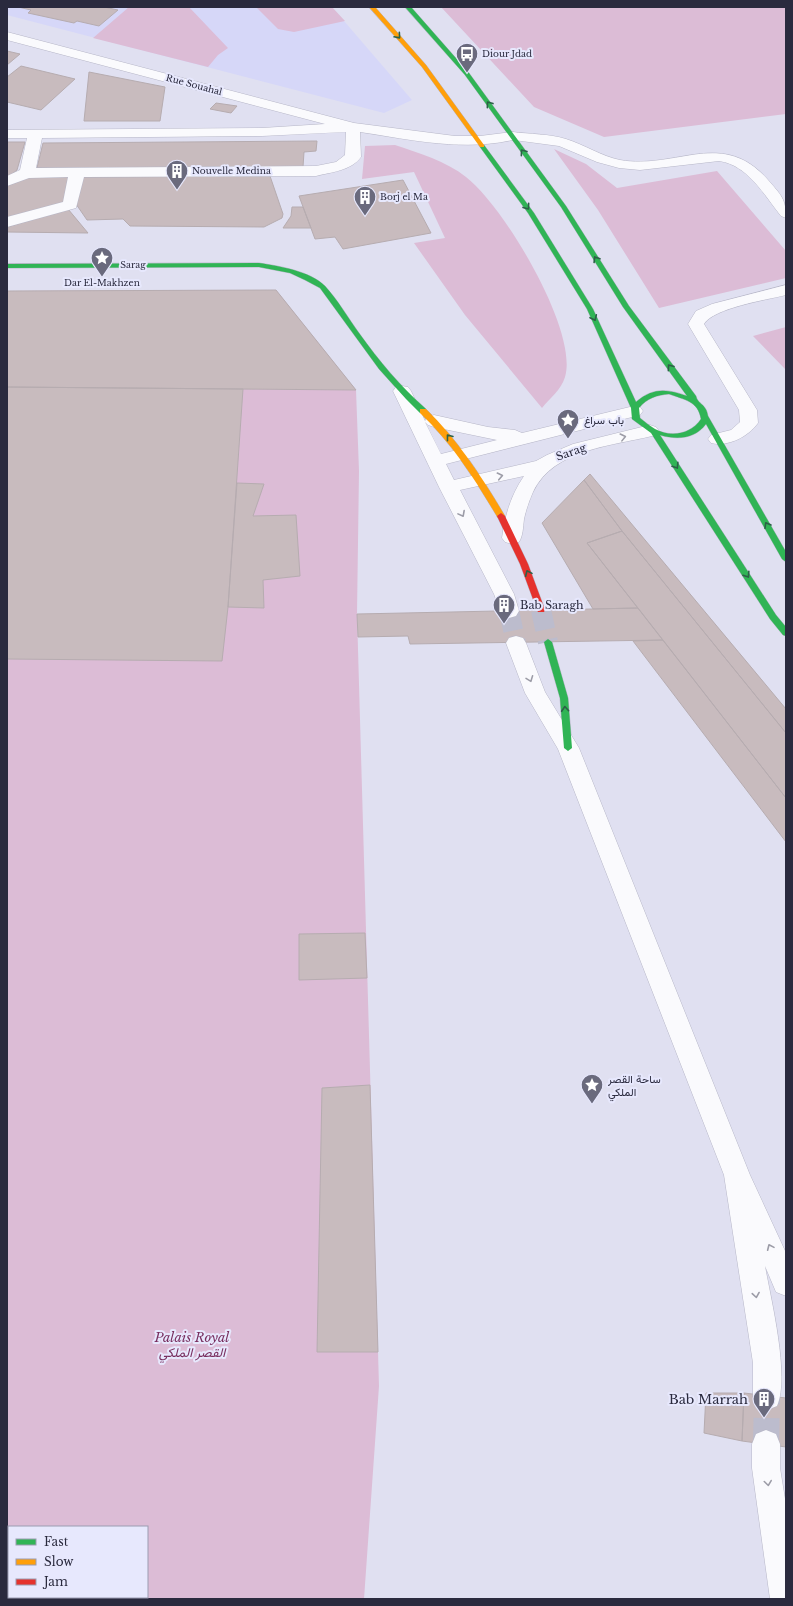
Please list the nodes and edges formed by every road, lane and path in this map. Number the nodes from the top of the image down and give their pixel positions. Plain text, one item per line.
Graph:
1 (372, 7) edge
2 (408, 7) edge
3 (7, 36) edge
4 (353, 127) junction
5 (7, 134) edge
6 (36, 134) junction
7 (512, 136) junction
8 (480, 141) junction
9 (27, 173) junction
10 (77, 173) junction
11 (7, 181) edge
12 (786, 213) edge
13 (7, 222) edge
14 (7, 266) edge
15 (786, 290) edge
16 (402, 392) junction
17 (692, 398) junction
18 (635, 409) junction
19 (706, 418) junction
20 (434, 420) junction
21 (652, 432) junction
22 (528, 438) junction
23 (717, 439) junction
24 (463, 454) junction
25 (435, 461) junction
26 (542, 466) junction
27 (479, 480) junction
28 (448, 487) junction
29 (512, 538) junction
30 (786, 559) edge
31 (541, 610) tunnel mouth
32 (509, 611) tunnel mouth
33 (786, 633) edge
34 (548, 642) tunnel mouth
35 (516, 643) tunnel mouth
36 (568, 748) junction
37 (737, 1175) junction
38 (786, 1282) edge
39 (767, 1396) tunnel mouth
40 (766, 1444) tunnel mouth
41 (785, 1599) edge

1 -> 8 main road
7 -> 2 main road
3 - 4 street, Rue Souahal
4 - 6 street
4 - 8 street, Rue Souahal
4 - 10 street
5 - 6 street
6 - 9 street
7 - 8 street, Rue Souahal
7 - 12 lane
17 -> 7 main road
8 -> 18 main road
9 - 10 street
9 - 11 street
10 - 13 street
14 - 16 main road, Sarag
15 - 23 lane
16 - 20 main road, Sarag
16 - 25 street
17 - 18 main road
17 - 19 main road
18 - 21 main road
18 - 22 street
19 - 21 main road
19 - 23 main road
20 - 22 street
24 -> 20 main road, Sarag
26 -> 21 street, Sarag
21 -> 33 main road
22 - 24 street
30 -> 23 main road
24 - 25 street
24 - 27 main road, Sarag
25 - 28 street
27 -> 26 street, Sarag
26 - 29 street
27 - 28 street, Sarag
27 - 29 main road, Sarag
28 -> 32 street
31 -> 29 main road, Sarag
36 -> 34 main road
35 -> 36 street
36 - 37 street
38 -> 37 street
37 -> 39 street
40 -> 41 street

